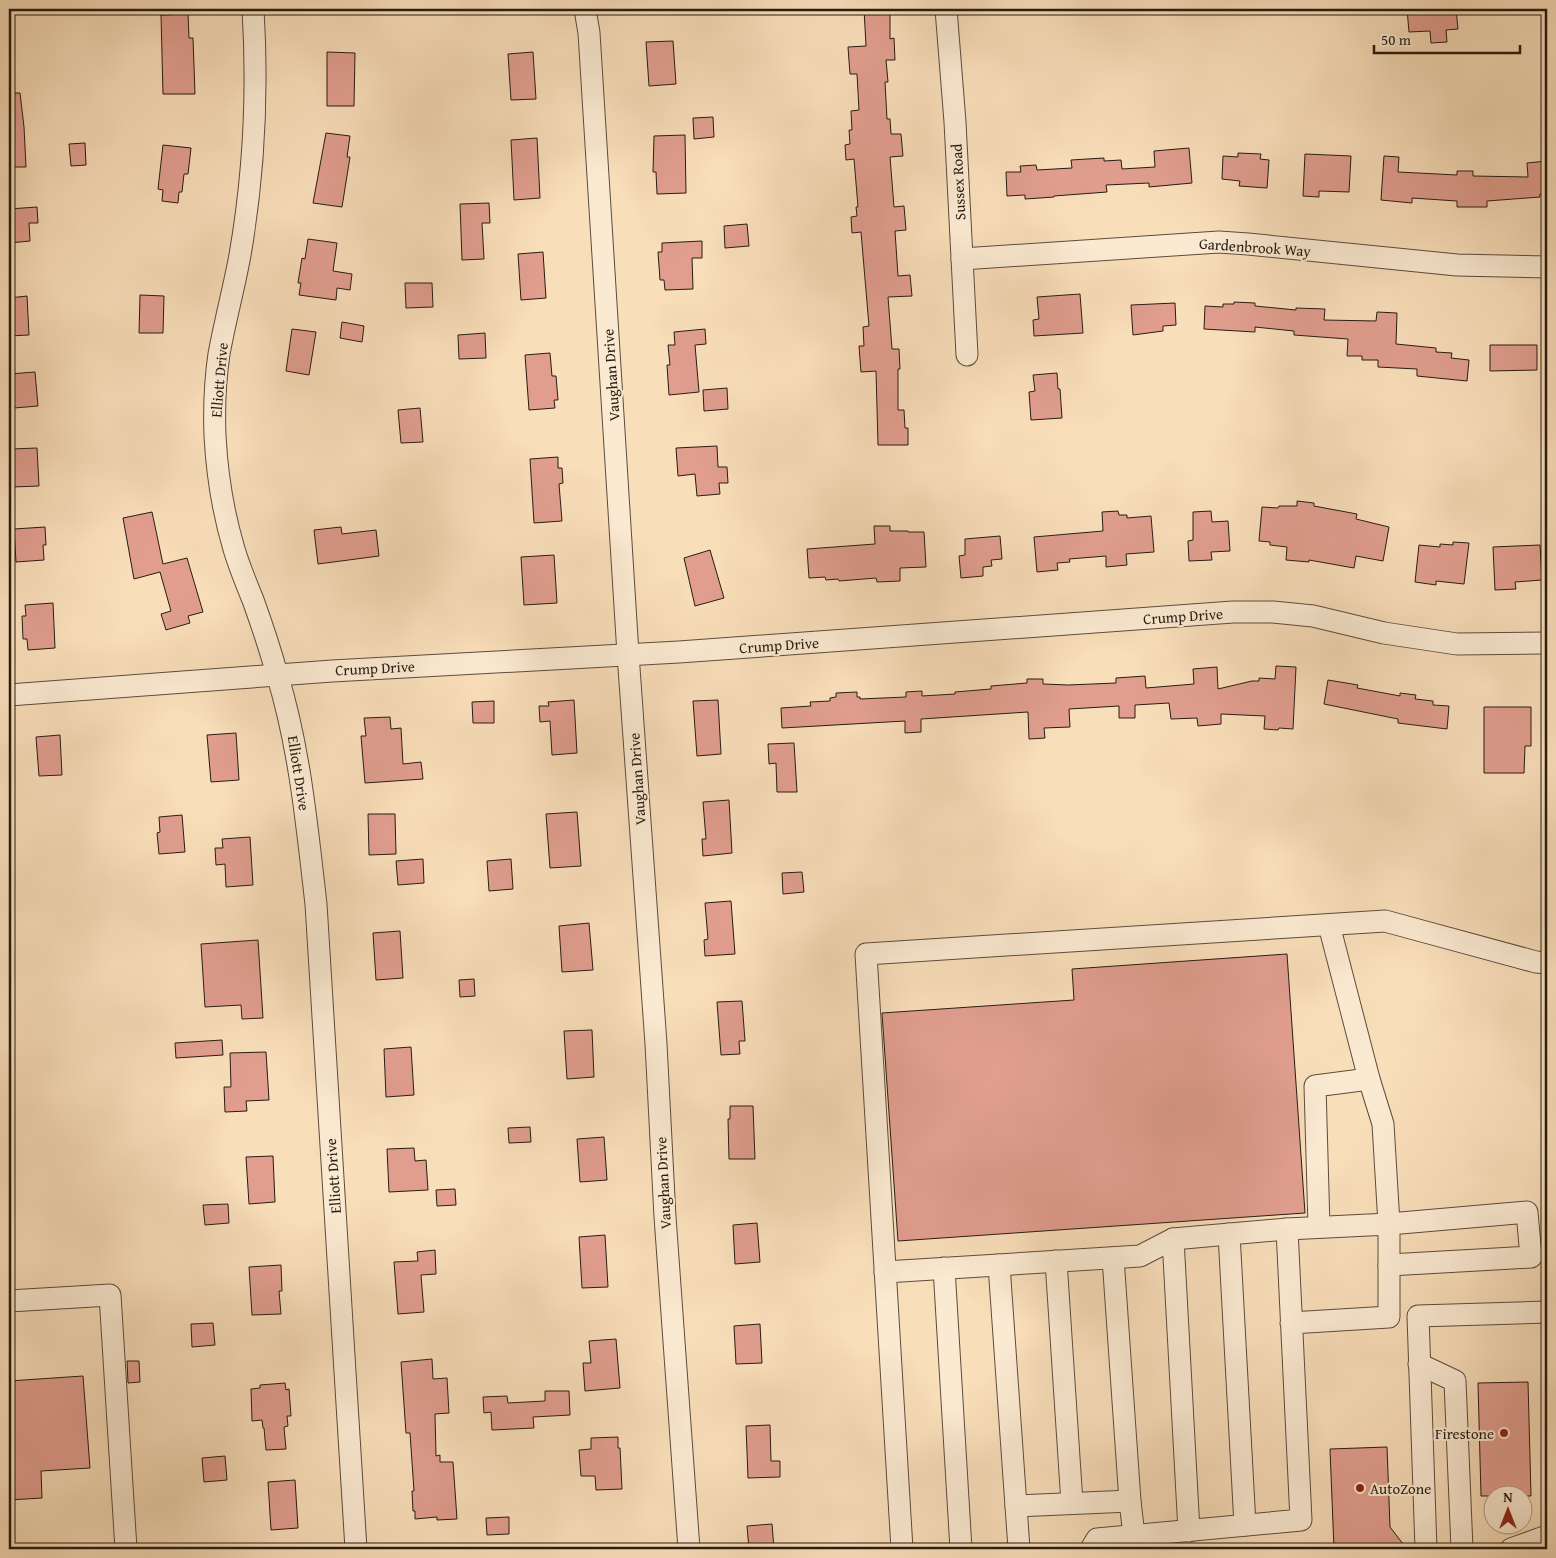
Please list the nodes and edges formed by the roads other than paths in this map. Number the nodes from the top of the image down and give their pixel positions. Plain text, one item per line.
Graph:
1 (253, 9) edge
2 (585, 9) edge
3 (946, 9) edge
4 (962, 259) junction
5 (1547, 266) edge
6 (967, 355) dead end
7 (1547, 643) edge
8 (628, 654) junction
9 (278, 675) junction
10 (9, 694) edge
11 (1329, 925) junction
12 (1547, 962) edge
13 (1369, 1079) junction
14 (1389, 1224) junction
15 (1319, 1227) junction
16 (1287, 1229) junction
17 (1229, 1234) junction
18 (1173, 1239) junction
19 (1113, 1258) junction
20 (1056, 1261) junction
21 (999, 1265) junction
22 (1389, 1265) junction
23 (944, 1268) junction
24 (885, 1272) junction
25 (9, 1301) edge
26 (1547, 1312) edge
27 (1418, 1316) junction
28 (1389, 1317) junction
29 (1291, 1323) junction
30 (1419, 1364) junction
31 (1130, 1501) junction
32 (1072, 1503) junction
33 (1016, 1506) junction
34 (1245, 1525) junction
35 (1189, 1531) junction
36 (1134, 1536) junction
37 (1547, 1536) edge
38 (126, 1549) edge
39 (356, 1549) edge
40 (689, 1549) edge
41 (902, 1549) edge
42 (961, 1549) edge
43 (1019, 1549) edge
44 (1091, 1549) edge
45 (1426, 1549) edge
46 (1462, 1549) edge
47 (1511, 1549) edge

1 - 9 street, Elliott Drive
2 - 8 street, Vaughan Drive
3 - 4 street, Sussex Road
4 - 5 street, Gardenbrook Way
4 - 6 street, Sussex Road
7 - 8 street, Crump Drive
8 - 9 street, Crump Drive
8 - 40 street, Vaughan Drive
9 - 10 street, Crump Drive
9 - 39 street, Elliott Drive
11 - 12 street
11 - 13 street
11 - 24 street
13 - 14 street
13 - 15 street
14 - 15 street
14 - 22 street
14 - 22 street
15 - 16 street
16 - 17 street
16 - 29 street
17 - 18 street
17 - 34 street
18 - 19 street
18 - 35 street
19 - 20 street
19 - 31 street
20 - 21 street
20 - 32 street
21 - 23 street
21 - 33 street
22 - 28 street
23 - 24 street
23 - 42 street
24 - 41 street
25 - 38 street
26 - 27 street
27 - 28 street
27 - 30 street
28 - 29 street
29 - 34 street
30 - 45 street
30 - 46 street
31 - 32 street
31 - 36 street
32 - 33 street
33 - 43 street
34 - 35 street
35 - 36 street
36 - 44 street
37 - 47 street

